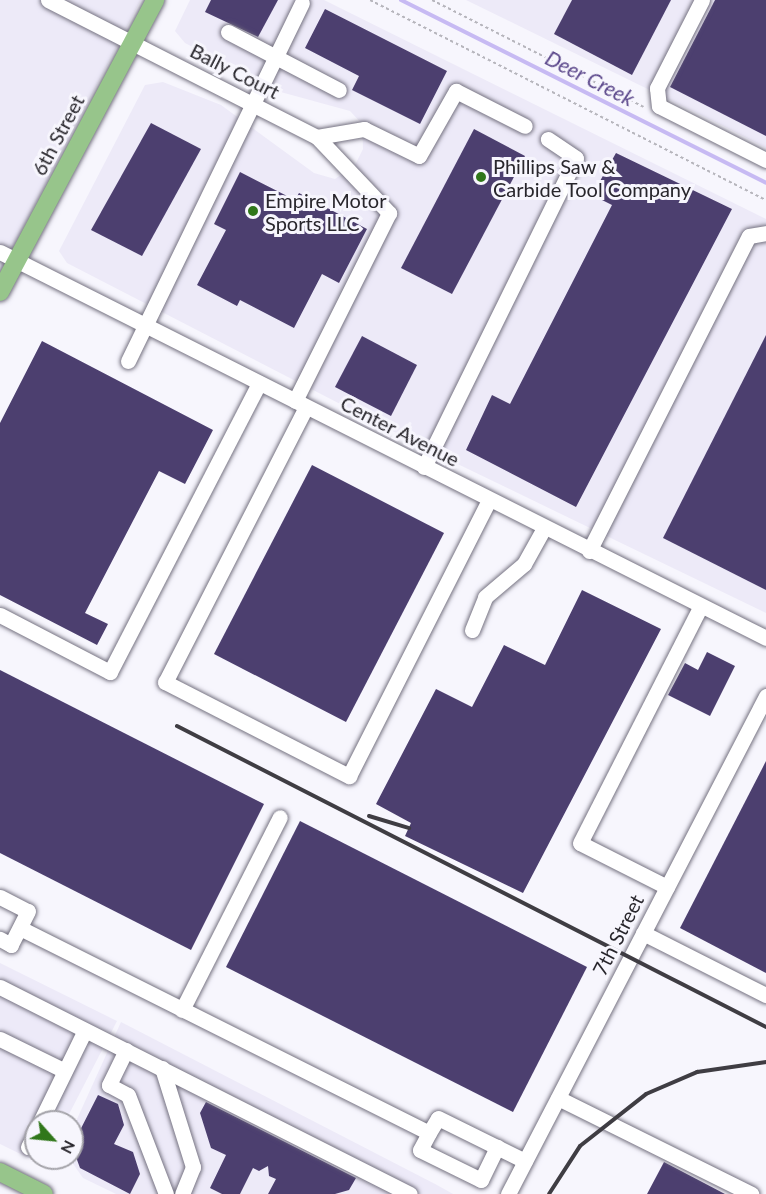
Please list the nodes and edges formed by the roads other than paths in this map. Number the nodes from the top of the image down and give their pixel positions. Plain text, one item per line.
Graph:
1 (48, 0) edge
2 (155, 0) edge
3 (702, 0) edge
4 (302, 3) dead end
5 (228, 32) dead end
6 (133, 42) junction
7 (275, 57) junction
8 (339, 90) dead end
9 (252, 104) junction
10 (525, 126) dead end
11 (316, 137) junction
12 (548, 139) dead end
13 (766, 159) edge
14 (766, 233) edge
15 (8, 256) edge
16 (0, 292) edge
17 (147, 326) junction
18 (128, 361) dead end
19 (259, 383) junction
20 (300, 404) junction
21 (424, 467) junction
22 (489, 500) junction
23 (544, 528) junction
24 (589, 550) junction
25 (700, 607) junction
26 (0, 615) edge
27 (472, 630) dead end
28 (766, 638) edge
29 (766, 696) edge
30 (280, 817) dead end
31 (667, 887) junction
32 (0, 897) edge
33 (20, 928) junction
34 (644, 933) junction
35 (0, 939) edge
36 (0, 987) edge
37 (766, 995) edge
38 (182, 1010) junction
39 (86, 1030) junction
40 (0, 1039) edge
41 (126, 1050) junction
42 (162, 1068) junction
43 (65, 1071) junction
44 (558, 1098) junction
45 (46, 1110) edge
46 (429, 1133) junction
47 (497, 1147) junction
48 (525, 1161) junction
49 (0, 1172) edge
50 (44, 1194) edge
51 (166, 1194) edge
52 (182, 1194) edge
53 (410, 1194) edge
54 (508, 1194) edge
55 (750, 1194) edge

1 - 6 street, Bally Court
2 - 6 main road, 6th Street
3 - 13 street
4 - 7 street
5 - 7 street
6 - 9 street, Bally Court
6 - 15 main road, 6th Street
7 - 8 street
7 - 9 street
9 - 11 street, Bally Court
9 - 17 street
10 - 11 street
11 - 20 street, Bally Court
12 - 21 street
14 - 24 street
15 - 16 main road, 6th Street
15 - 17 street, Center Avenue
17 - 18 street
17 - 19 street, Center Avenue
19 - 20 street, Center Avenue
19 - 26 street
20 - 21 street, Center Avenue
20 - 22 street
21 - 22 street, Center Avenue
22 - 23 street, Center Avenue
23 - 24 street, Center Avenue
23 - 27 street
24 - 25 street, Center Avenue
25 - 28 street, Center Avenue
25 - 31 street
29 - 31 street, 7th Street
30 - 38 street
31 - 34 street, 7th Street
32 - 33 street
33 - 35 street
33 - 38 street
34 - 37 street
34 - 44 street, 7th Street
36 - 39 street
38 - 46 street
39 - 41 street
39 - 43 street
40 - 43 street
41 - 42 street
41 - 51 street
42 - 52 street
42 - 53 street
43 - 45 street
44 - 48 street, 7th Street
44 - 55 street
46 - 47 street
46 - 47 street
47 - 48 street
48 - 54 street, 7th Street
49 - 50 main road

